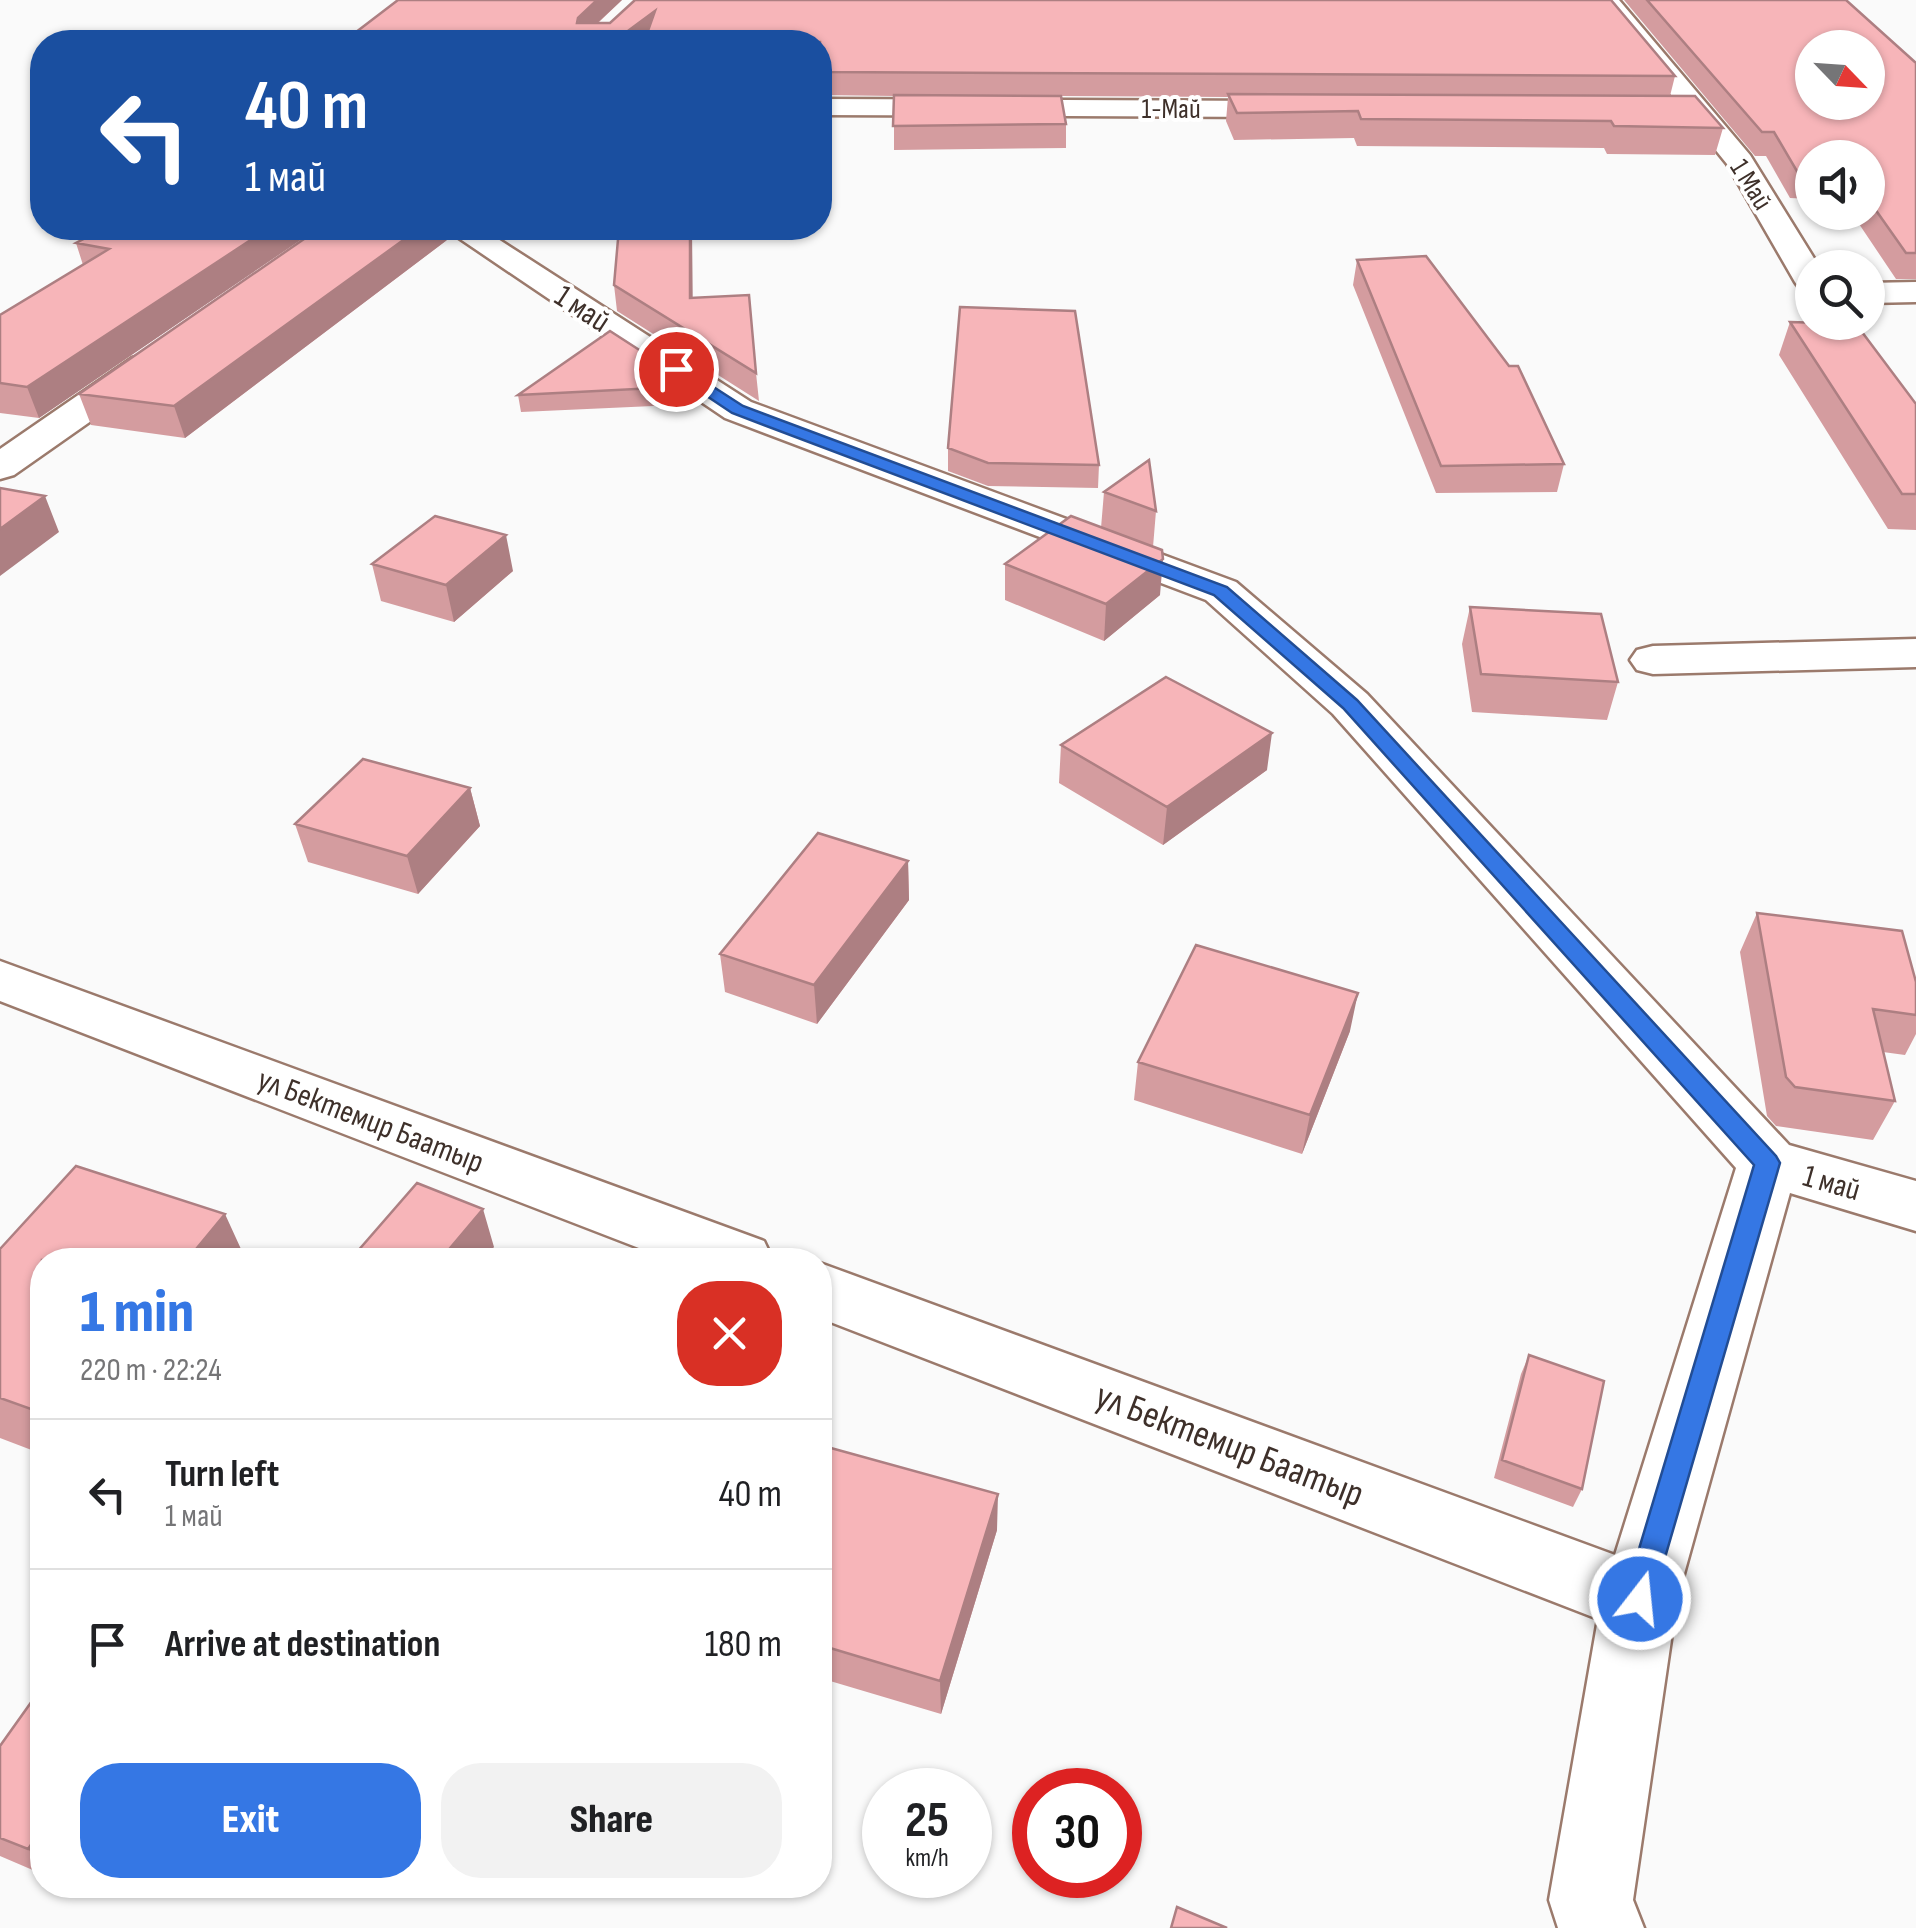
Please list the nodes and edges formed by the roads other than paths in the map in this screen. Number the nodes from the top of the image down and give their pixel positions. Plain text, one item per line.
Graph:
1 (1606, 0) edge
2 (832, 106) edge
3 (1329, 109) edge
4 (1662, 111) edge
5 (1702, 111) junction
6 (478, 240) edge
7 (1795, 253) edge
8 (1916, 292) edge
9 (1885, 293) edge
10 (180, 342) edge
11 (0, 467) edge
12 (1916, 654) edge
13 (1653, 660) dead end
14 (0, 980) edge
15 (1768, 1163) junction
16 (1916, 1206) edge
17 (709, 1248) edge
18 (832, 1295) edge
19 (1640, 1599) junction
20 (1601, 1928) edge

1 - 5 street, 1 Май
2 - 3 street, 1-Май
4 - 5 street
5 - 7 street, 1 Май
6 - 15 street, 1 май
8 - 9 street
10 - 11 street
12 - 13 street
14 - 17 street, ул Бектемир Баатыр
15 - 16 street, 1 май
15 - 19 street
18 - 19 street, ул Бектемир Баатыр
19 - 20 street

